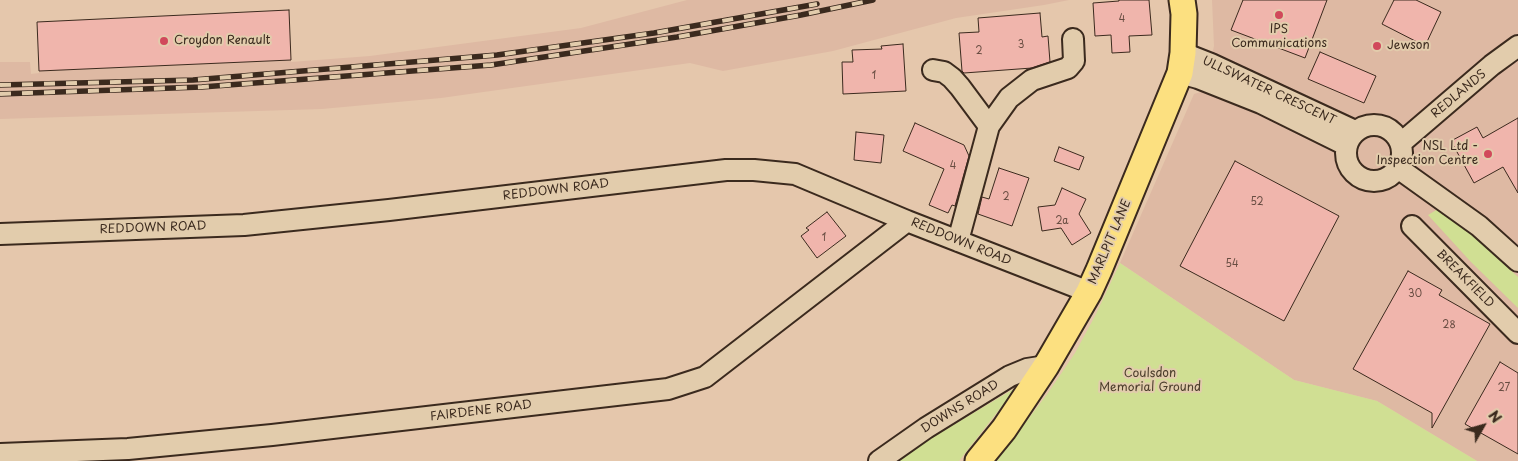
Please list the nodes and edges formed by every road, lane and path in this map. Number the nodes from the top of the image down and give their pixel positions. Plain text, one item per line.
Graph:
1 (1182, 0) edge
2 (1073, 40) dead end
3 (1518, 46) edge
4 (1182, 63) junction
5 (933, 70) dead end
6 (989, 126) junction
7 (1351, 138) junction
8 (1401, 143) junction
9 (1398, 168) junction
10 (907, 221) junction
11 (1412, 226) dead end
12 (0, 234) edge
13 (958, 241) junction
14 (1518, 261) edge
15 (1089, 292) junction
16 (1518, 333) edge
17 (1046, 366) junction
18 (0, 454) edge
19 (879, 461) edge
20 (978, 461) edge

1 - 4 main road, MARLPIT LANE
2 - 6 street
3 - 8 street, REDLANDS
4 - 7 street, ULLSWATER CRESCENT
4 - 15 main road, MARLPIT LANE
5 - 6 street
6 - 13 street
7 - 8 street
7 - 9 street
8 - 9 street
9 - 14 street
10 - 12 street, REDDOWN ROAD
10 - 13 street, REDDOWN ROAD
10 - 18 street, FAIRDENE ROAD
11 - 16 street, BREAKFIELD
13 - 15 street, REDDOWN ROAD
15 - 17 main road, MARLPIT LANE
17 - 19 street, DOWNS ROAD
17 - 20 main road, MARLPIT LANE

